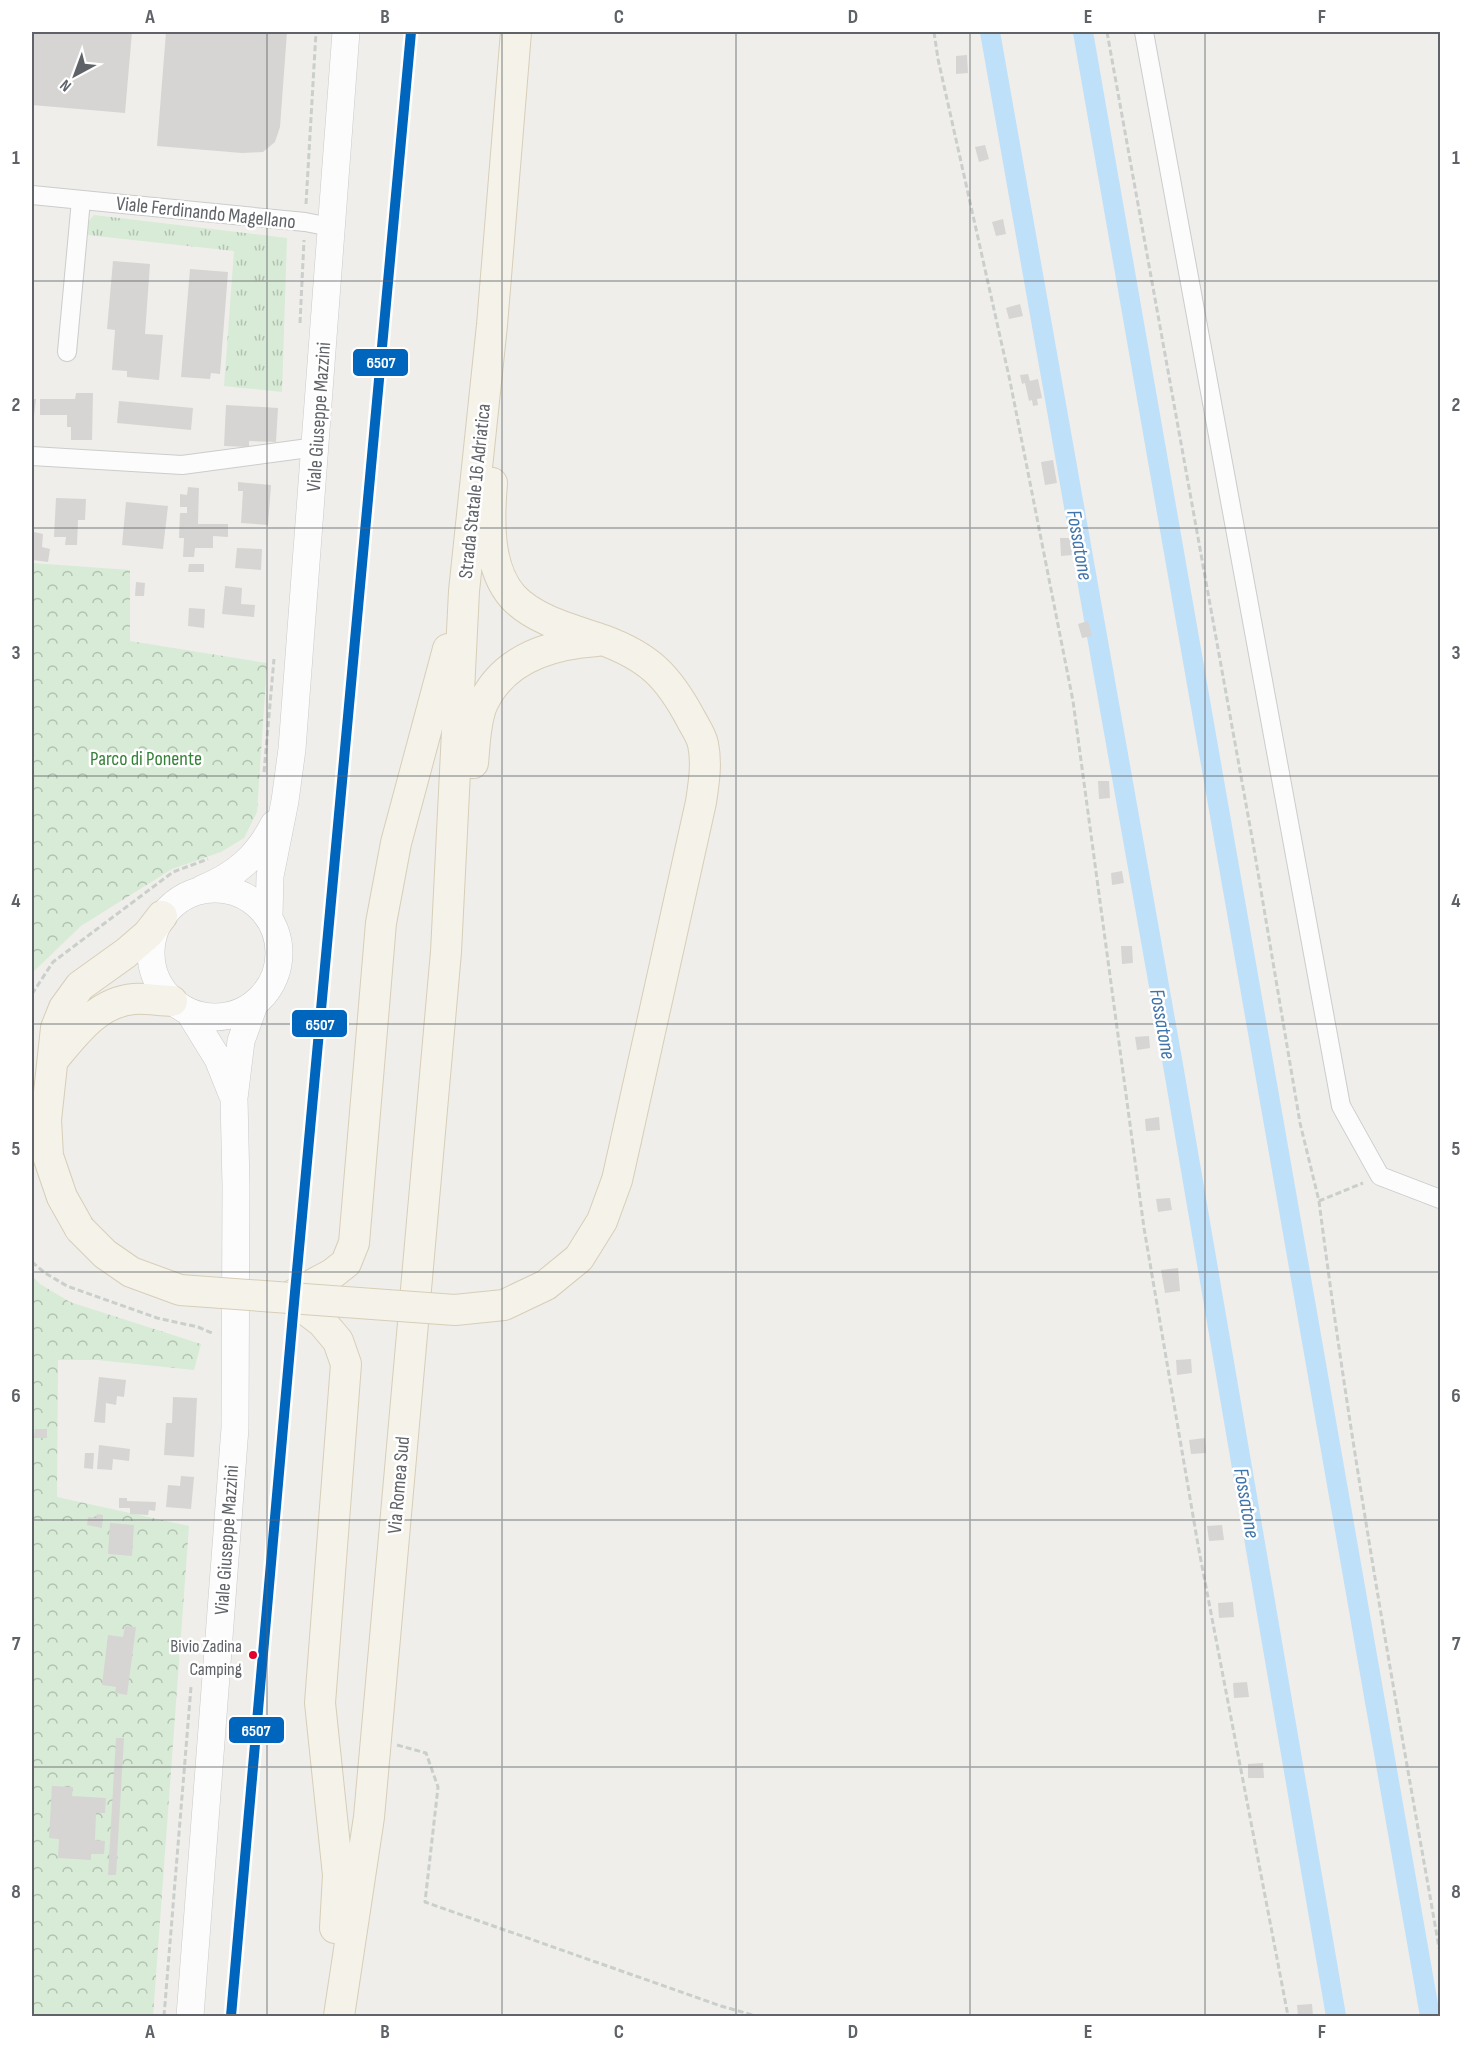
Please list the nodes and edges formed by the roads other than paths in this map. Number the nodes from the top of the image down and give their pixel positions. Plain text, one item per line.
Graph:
1 (346, 32) edge
2 (516, 32) edge
3 (1144, 32) edge
4 (32, 195) edge
5 (81, 200) junction
6 (318, 224) junction
7 (492, 325) junction
8 (67, 352) dead end
9 (316, 447) junction
10 (32, 456) edge
11 (464, 591) junction
12 (606, 641) junction
13 (285, 801) junction
14 (195, 891) junction
15 (162, 916) junction
16 (269, 916) junction
17 (446, 952) junction
18 (254, 1005) junction
19 (181, 1006) junction
20 (53, 1060) junction
21 (234, 1098) junction
22 (1440, 1199) edge
23 (289, 1297) junction
24 (190, 2016) edge
25 (332, 2016) edge
26 (339, 2016) edge

1 - 6 street, Viale Giuseppe Mazzini
2 - 7 main road, Strada Statale 16 Adriatica
3 - 22 street
4 - 5 street, Viale Ferdinando Magellano
5 - 6 street, Viale Ferdinando Magellano
5 - 8 street
6 - 9 street, Viale Giuseppe Mazzini
7 - 11 main road, Strada Statale 16 Adriatica
7 - 12 main road
9 - 10 street
9 - 13 street, Viale Giuseppe Mazzini
11 - 17 main road, Strada Statale 16 Adriatica
11 - 23 main road
12 - 17 main road
12 - 23 main road, bridge
13 - 14 street
13 - 16 street
14 - 15 street
14 - 16 street
15 - 19 street
15 - 20 main road
16 - 18 street
17 - 26 main road, Via Romea Sud
18 - 19 street
18 - 21 street
19 - 20 main road
19 - 21 street
20 - 23 main road, bridge
21 - 24 street, Viale Giuseppe Mazzini
23 - 25 main road

